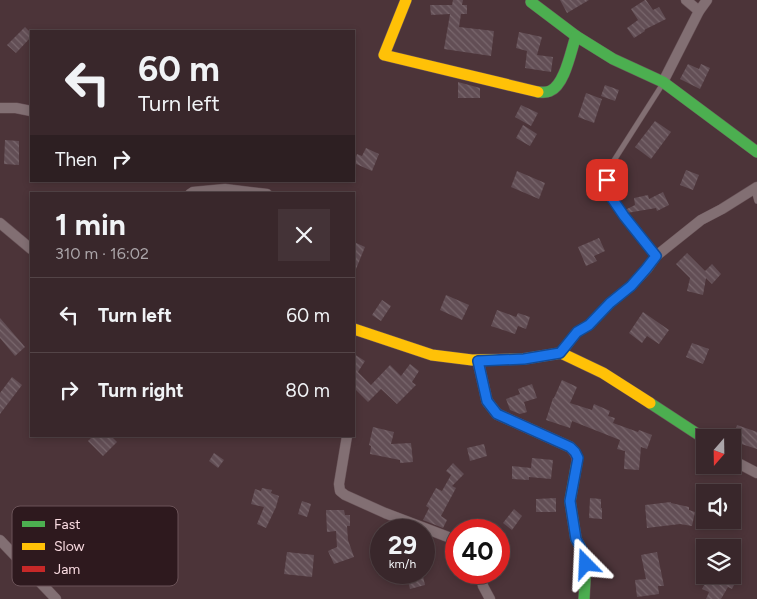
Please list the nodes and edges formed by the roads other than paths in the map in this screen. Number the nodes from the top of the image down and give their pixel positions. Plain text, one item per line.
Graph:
1 (406, 0) edge
2 (686, 0) edge
3 (707, 0) edge
4 (531, 2) dead end
5 (699, 11) junction
6 (576, 36) junction
7 (663, 82) junction
8 (0, 108) edge
9 (30, 111) edge
10 (757, 152) edge
11 (756, 188) edge
12 (193, 192) edge
13 (251, 192) edge
14 (757, 201) edge
15 (0, 224) edge
16 (30, 248) edge
17 (656, 256) junction
18 (355, 329) edge
19 (560, 353) junction
20 (478, 361) junction
21 (696, 433) edge
22 (347, 437) edge
23 (741, 465) edge
24 (757, 473) edge
25 (445, 536) edge
26 (0, 540) edge
27 (12, 553) edge
28 (482, 584) edge
29 (44, 586) edge
30 (56, 599) edge
31 (490, 599) edge
32 (584, 599) edge

1 - 6 street
2 - 5 street
3 - 5 street
4 - 6 street
5 - 7 street
6 - 7 street
7 - 10 street
7 - 17 lane
8 - 9 street
11 - 14 lane
11 - 17 street
12 - 13 street
15 - 16 street
17 - 19 street
18 - 20 street
19 - 20 street
19 - 21 street
20 - 32 street
22 - 25 street
23 - 24 street
26 - 27 street
28 - 31 street
29 - 30 street

